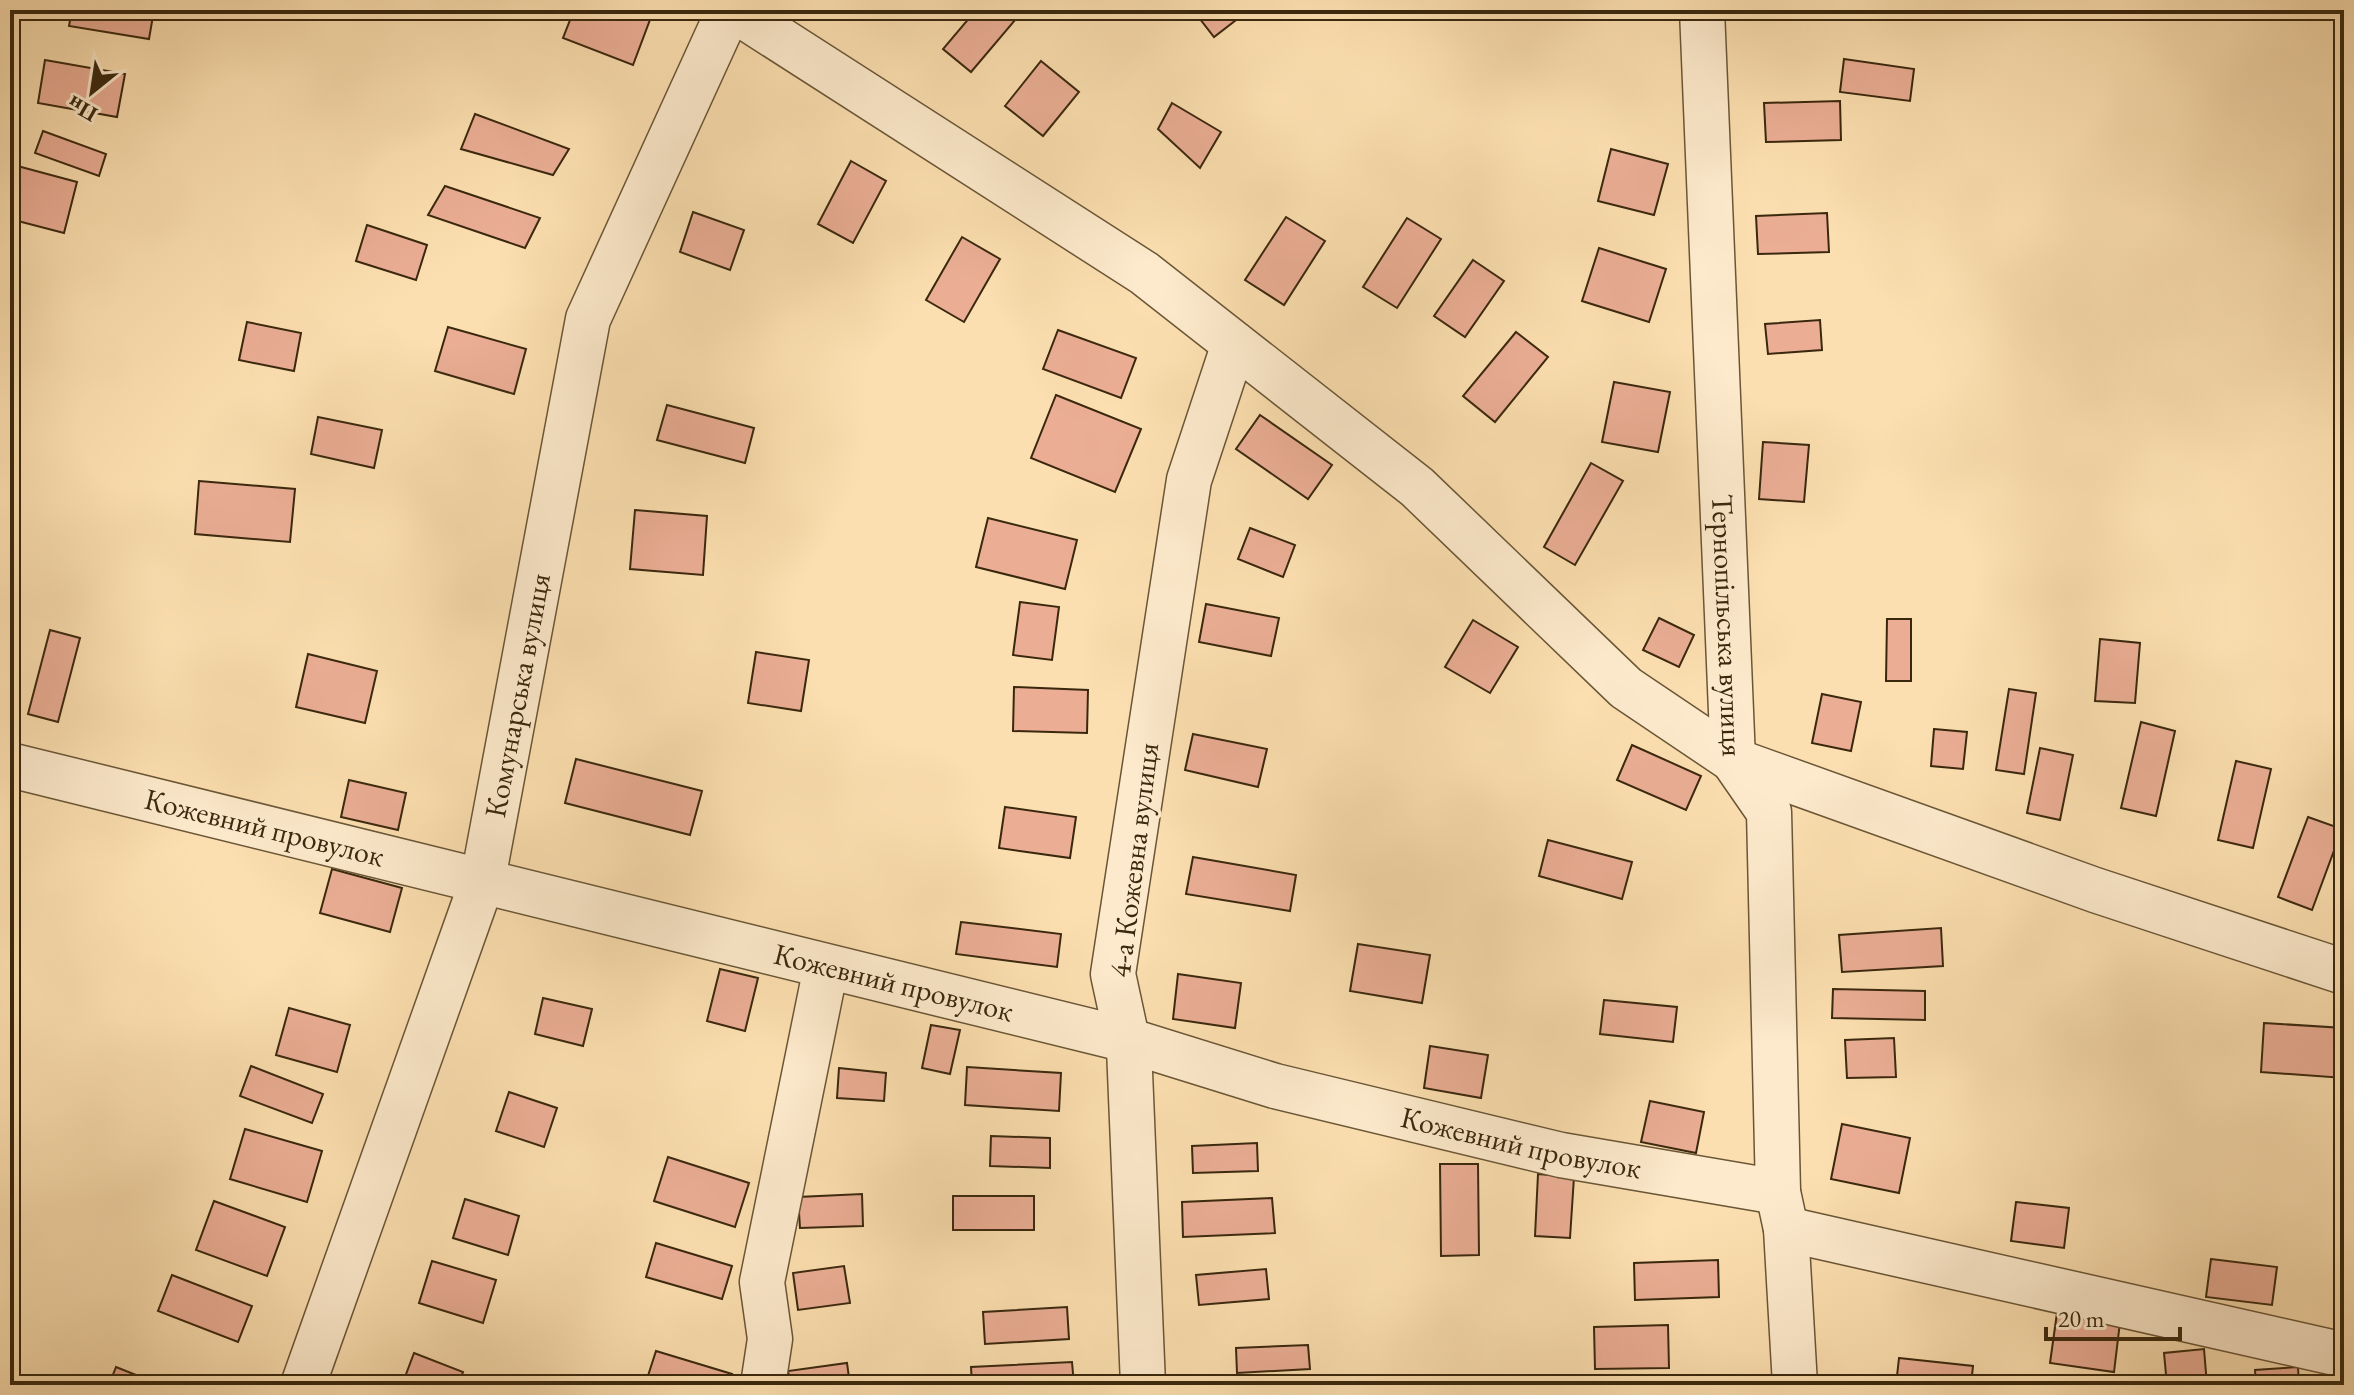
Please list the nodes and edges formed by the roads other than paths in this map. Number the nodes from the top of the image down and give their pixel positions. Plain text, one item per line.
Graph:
1 (732, 10) edge
2 (1702, 10) edge
3 (1234, 344) junction
4 (1733, 760) junction
5 (10, 765) edge
6 (483, 879) junction
7 (826, 967) junction
8 (2344, 972) edge
9 (1127, 1040) junction
10 (1782, 1210) junction
11 (2344, 1355) edge
12 (303, 1385) edge
13 (763, 1385) edge
14 (1143, 1385) edge
15 (1795, 1385) edge

1 - 3 street
1 - 6 street, Комунарська вулиця
2 - 4 street, Тернопільська вулиця
3 - 4 street
3 - 9 street, 4-а Кожевна вулиця
4 - 8 street
4 - 10 street, Тернопільська вулиця
5 - 6 street, Кожевний провулок
6 - 7 street, Кожевний провулок
6 - 12 street, Комунарська вулиця
7 - 9 street, Кожевний провулок
7 - 13 street
9 - 10 street, Кожевний провулок
9 - 14 street, 4-а Кожевна вулиця
10 - 11 street, Кожевний провулок
10 - 15 street, Тернопільська вулиця

